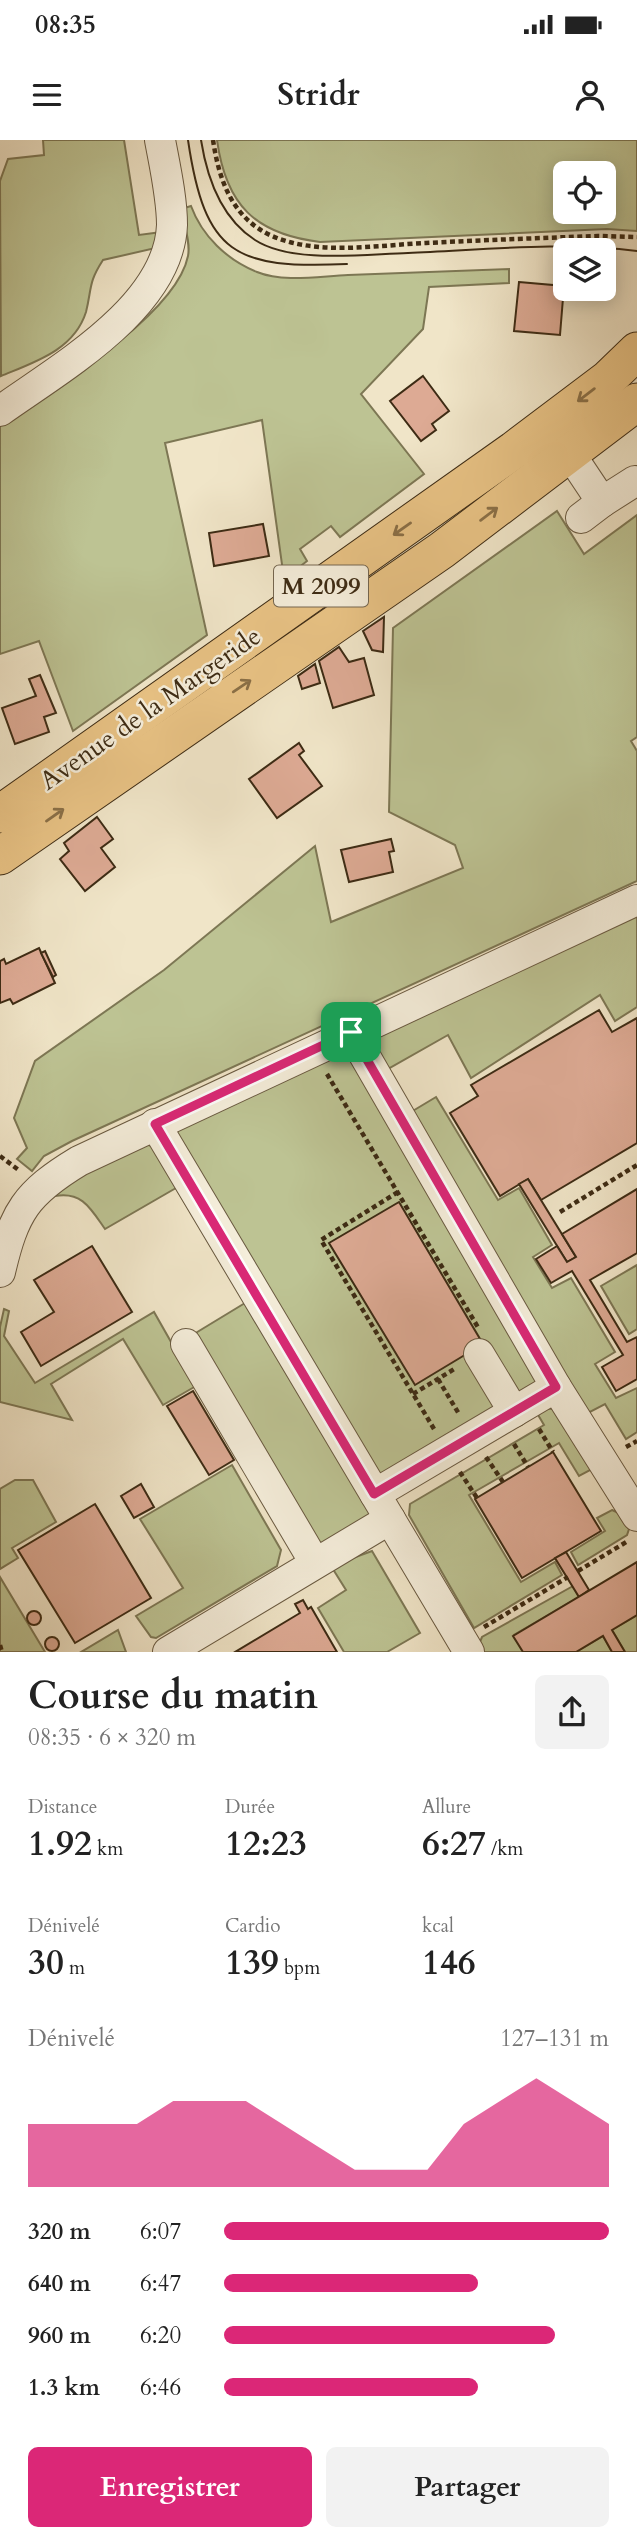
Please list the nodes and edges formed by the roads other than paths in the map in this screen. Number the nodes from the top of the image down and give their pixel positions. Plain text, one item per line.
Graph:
1 (160, 140) edge
2 (637, 351) edge
3 (637, 402) edge
4 (0, 411) edge
5 (570, 454) junction
6 (635, 481) dead end
7 (0, 814) edge
8 (0, 856) edge
9 (637, 900) edge
10 (351, 1032) junction
11 (155, 1124) junction
12 (0, 1272) edge
13 (186, 1345) dead end
14 (479, 1354) road end
15 (556, 1387) junction
16 (514, 1412) junction
17 (382, 1506) junction
18 (637, 1516) edge
19 (315, 1563) junction
20 (466, 1646) edge
21 (168, 1652) edge

1 - 4 street
2 -> 7 main road, Avenue de la Margeride / M 2099
3 - 5 main road, Avenue de la Margeride / M 2099
5 - 6 street
8 -> 5 main road, Avenue de la Margeride / M 2099
9 - 10 street
10 - 11 street
10 - 15 street
11 - 12 street
11 - 17 street
13 - 19 street
14 - 16 street
15 - 16 street
15 - 18 street
16 - 17 street
17 - 19 street
17 - 20 street
19 - 21 street

